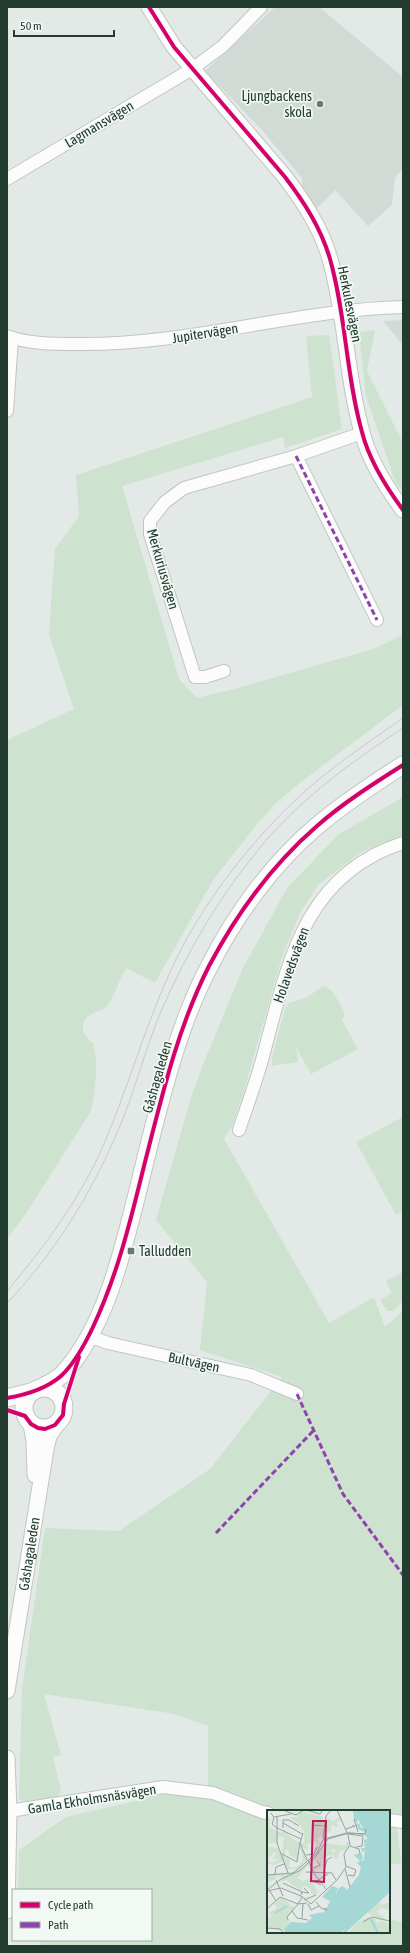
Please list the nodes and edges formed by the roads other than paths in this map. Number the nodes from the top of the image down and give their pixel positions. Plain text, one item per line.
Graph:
1 (149, 7) edge
2 (261, 7) edge
3 (192, 69) junction
4 (7, 179) edge
5 (403, 307) edge
6 (340, 312) junction
7 (9, 337) edge
8 (7, 411) edge
9 (362, 433) junction
10 (296, 456) junction
11 (403, 510) edge
12 (377, 620) dead end
13 (224, 671) dead end
14 (403, 765) edge
15 (403, 843) edge
16 (239, 1130) dead end
17 (85, 1343) junction
18 (34, 1391) junction
19 (297, 1394) dead end
20 (7, 1398) edge
21 (7, 1410) edge
22 (62, 1412) junction
23 (28, 1420) junction
24 (32, 1530) junction
25 (7, 1691) edge
26 (7, 1758) edge
27 (9, 1811) junction
28 (267, 1813) edge
29 (390, 1820) edge
30 (403, 1822) edge
31 (7, 1911) edge

1 - 3 street, Herkulesvägen
2 - 3 street, Lagmansvägen
3 - 4 street, Lagmansvägen
3 - 6 street, Herkulesvägen
5 - 6 street, Jupitervägen
6 - 7 street, Jupitervägen
6 - 9 street, Herkulesvägen
7 - 8 street
9 - 10 street, Merkuriusvägen
9 - 11 street, Herkulesvägen
10 - 12 street
10 - 13 street, Merkuriusvägen
14 - 17 main road, Gåshagaleden
15 - 16 street, Holavedsvägen
17 - 18 main road, Gåshagaleden
17 - 19 street, Bultvägen
17 - 22 main road, Gåshagaleden
18 - 20 main road
18 - 22 main road
18 - 23 main road
21 - 23 main road
22 - 23 main road
22 - 24 street, Gåshagaleden
23 - 24 street
24 - 25 street, Gåshagaleden
26 - 27 street
27 - 28 street, Gamla Ekholmsnäsvägen
27 - 31 street
29 - 30 street

